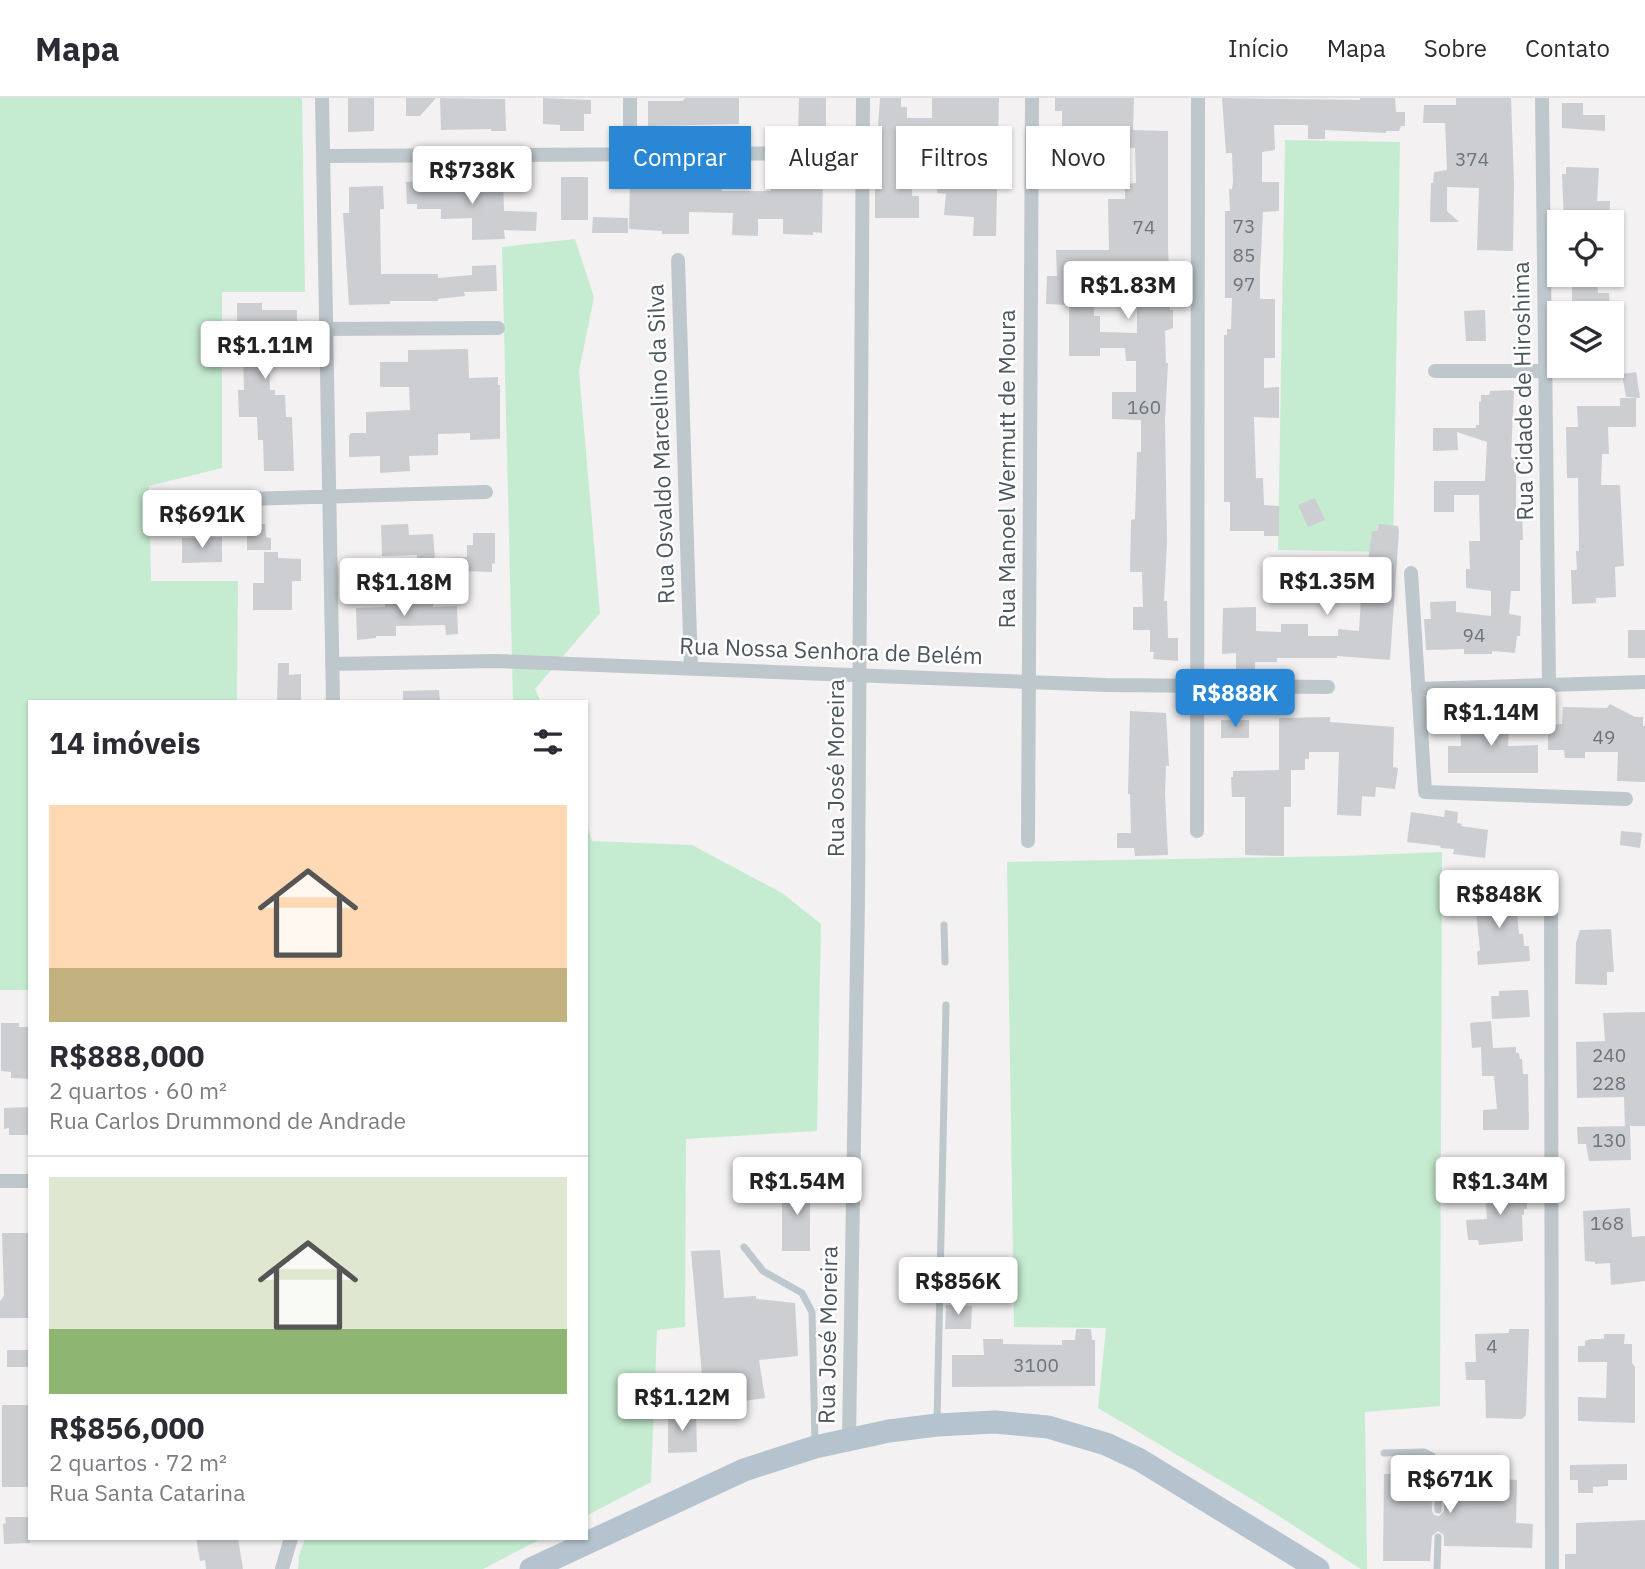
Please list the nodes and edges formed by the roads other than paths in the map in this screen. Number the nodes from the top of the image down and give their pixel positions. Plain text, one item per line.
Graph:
1 (322, 98) edge
2 (630, 98) edge
3 (863, 98) edge
4 (1032, 98) edge
5 (1198, 98) edge
6 (1542, 98) edge
7 (630, 126) edge
8 (863, 126) edge
9 (609, 155) edge
10 (323, 156) junction
11 (863, 189) edge
12 (678, 260) dead end
13 (498, 328) dead end
14 (326, 329) junction
15 (1435, 371) dead end
16 (1545, 371) junction
17 (486, 492) dead end
18 (329, 496) junction
19 (182, 500) dead end
20 (1411, 573) dead end
21 (332, 664) junction
22 (691, 669) junction
23 (859, 675) junction
24 (1029, 682) junction
25 (1645, 682) edge
26 (1549, 684) junction
27 (1197, 686) junction
28 (1328, 687) dead end
29 (1418, 689) junction
30 (333, 700) edge
31 (1626, 799) dead end
32 (1197, 831) dead end
33 (1028, 841) dead end
34 (1551, 896) dead end
35 (944, 925) dead end
36 (945, 962) dead end
37 (946, 1005) dead end
38 (0, 1181) edge
39 (28, 1181) edge
40 (744, 1247) dead end
41 (937, 1425) junction
42 (849, 1438) junction
43 (815, 1447) junction
44 (1384, 1453) dead end
45 (1438, 1510) dead end
46 (1438, 1537) dead end
47 (290, 1540) edge
48 (282, 1569) edge
49 (531, 1569) edge
50 (1318, 1569) edge
51 (1437, 1569) edge
52 (1552, 1569) edge

1 - 10 street
2 - 7 street
3 - 8 street, Rua José Moreira
4 - 24 street, Rua Manoel Wermutt de Moura
5 - 27 street
6 - 16 street, Rua Cidade de Hiroshima
9 - 10 street
10 - 14 street
11 - 23 street, Rua José Moreira
12 - 22 street, Rua Osvaldo Marcelino da Silva
13 - 14 street
14 - 18 street
15 - 16 street
16 - 26 street, Rua Cidade de Hiroshima
17 - 18 street
18 - 19 street
18 - 21 street
20 - 29 street
21 - 22 street, Rua Nossa Senhora de Belém
21 - 30 street
22 - 23 street, Rua Nossa Senhora de Belém
23 - 24 street, Rua Nossa Senhora de Belém
23 - 42 street, Rua José Moreira
24 - 27 street, Rua Nossa Senhora de Belém
24 - 33 street, Rua Manoel Wermutt de Moura
25 - 26 street
26 - 29 street
27 - 28 street, Rua Nossa Senhora de Belém
27 - 32 street
29 - 31 street
34 - 52 street
35 - 36 lane
37 - 41 lane
38 - 39 street
40 - 43 lane
41 - 42 main road
41 - 50 main road
42 - 43 main road
43 - 49 main road
44 - 45 lane
46 - 51 lane
47 - 48 street

